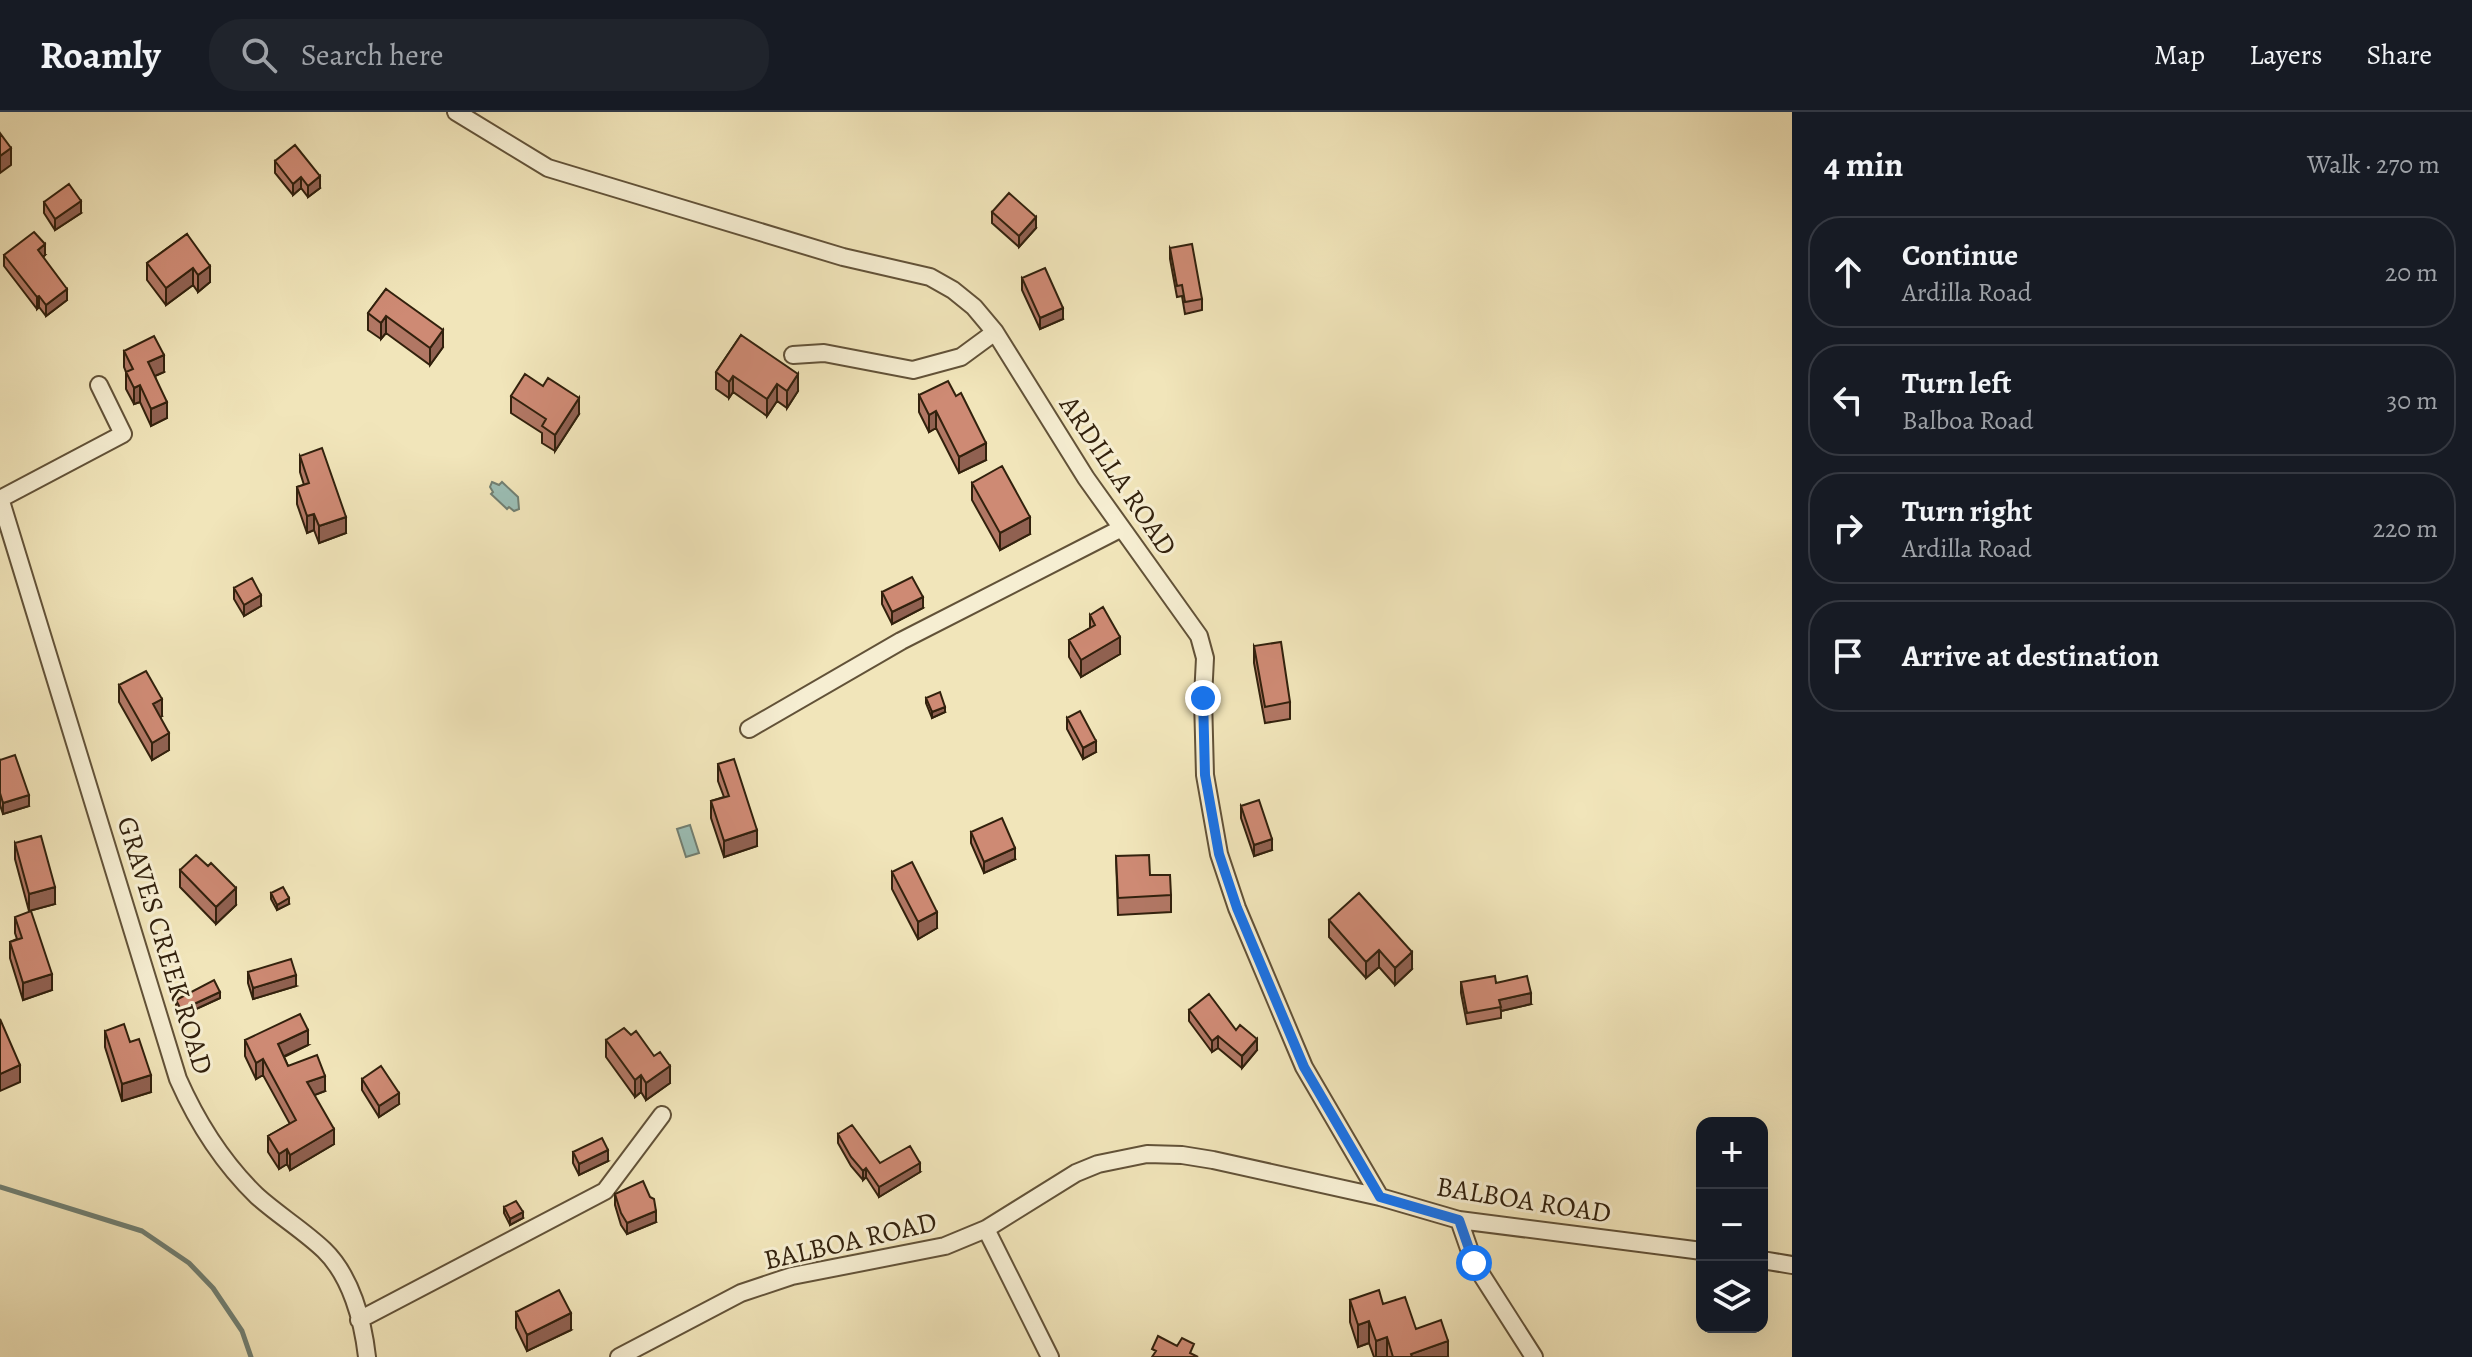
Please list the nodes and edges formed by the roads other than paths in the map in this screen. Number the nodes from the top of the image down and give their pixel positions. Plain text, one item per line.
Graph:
1 (456, 112) edge
2 (995, 332) junction
3 (793, 355) dead end
4 (99, 385) dead end
5 (0, 498) edge
6 (1120, 529) junction
7 (749, 729) dead end
8 (662, 1115) dead end
9 (1380, 1197) junction
10 (1459, 1220) junction
11 (986, 1229) junction
12 (1696, 1250) edge
13 (1768, 1261) edge
14 (1792, 1265) edge
15 (359, 1320) junction
16 (367, 1357) edge
17 (619, 1357) edge
18 (1050, 1357) edge
19 (1534, 1357) edge

1 - 2 street, ARDILLA ROAD
2 - 3 street
2 - 6 street, ARDILLA ROAD
4 - 5 street
5 - 15 street, GRAVES CREEK ROAD
6 - 7 street
6 - 9 street, ARDILLA ROAD
8 - 15 street
9 - 10 street, BALBOA ROAD
9 - 11 street, BALBOA ROAD
10 - 12 street, BALBOA ROAD
10 - 19 street
11 - 17 street, BALBOA ROAD
11 - 18 street
13 - 14 street
15 - 16 street, GRAVES CREEK ROAD

